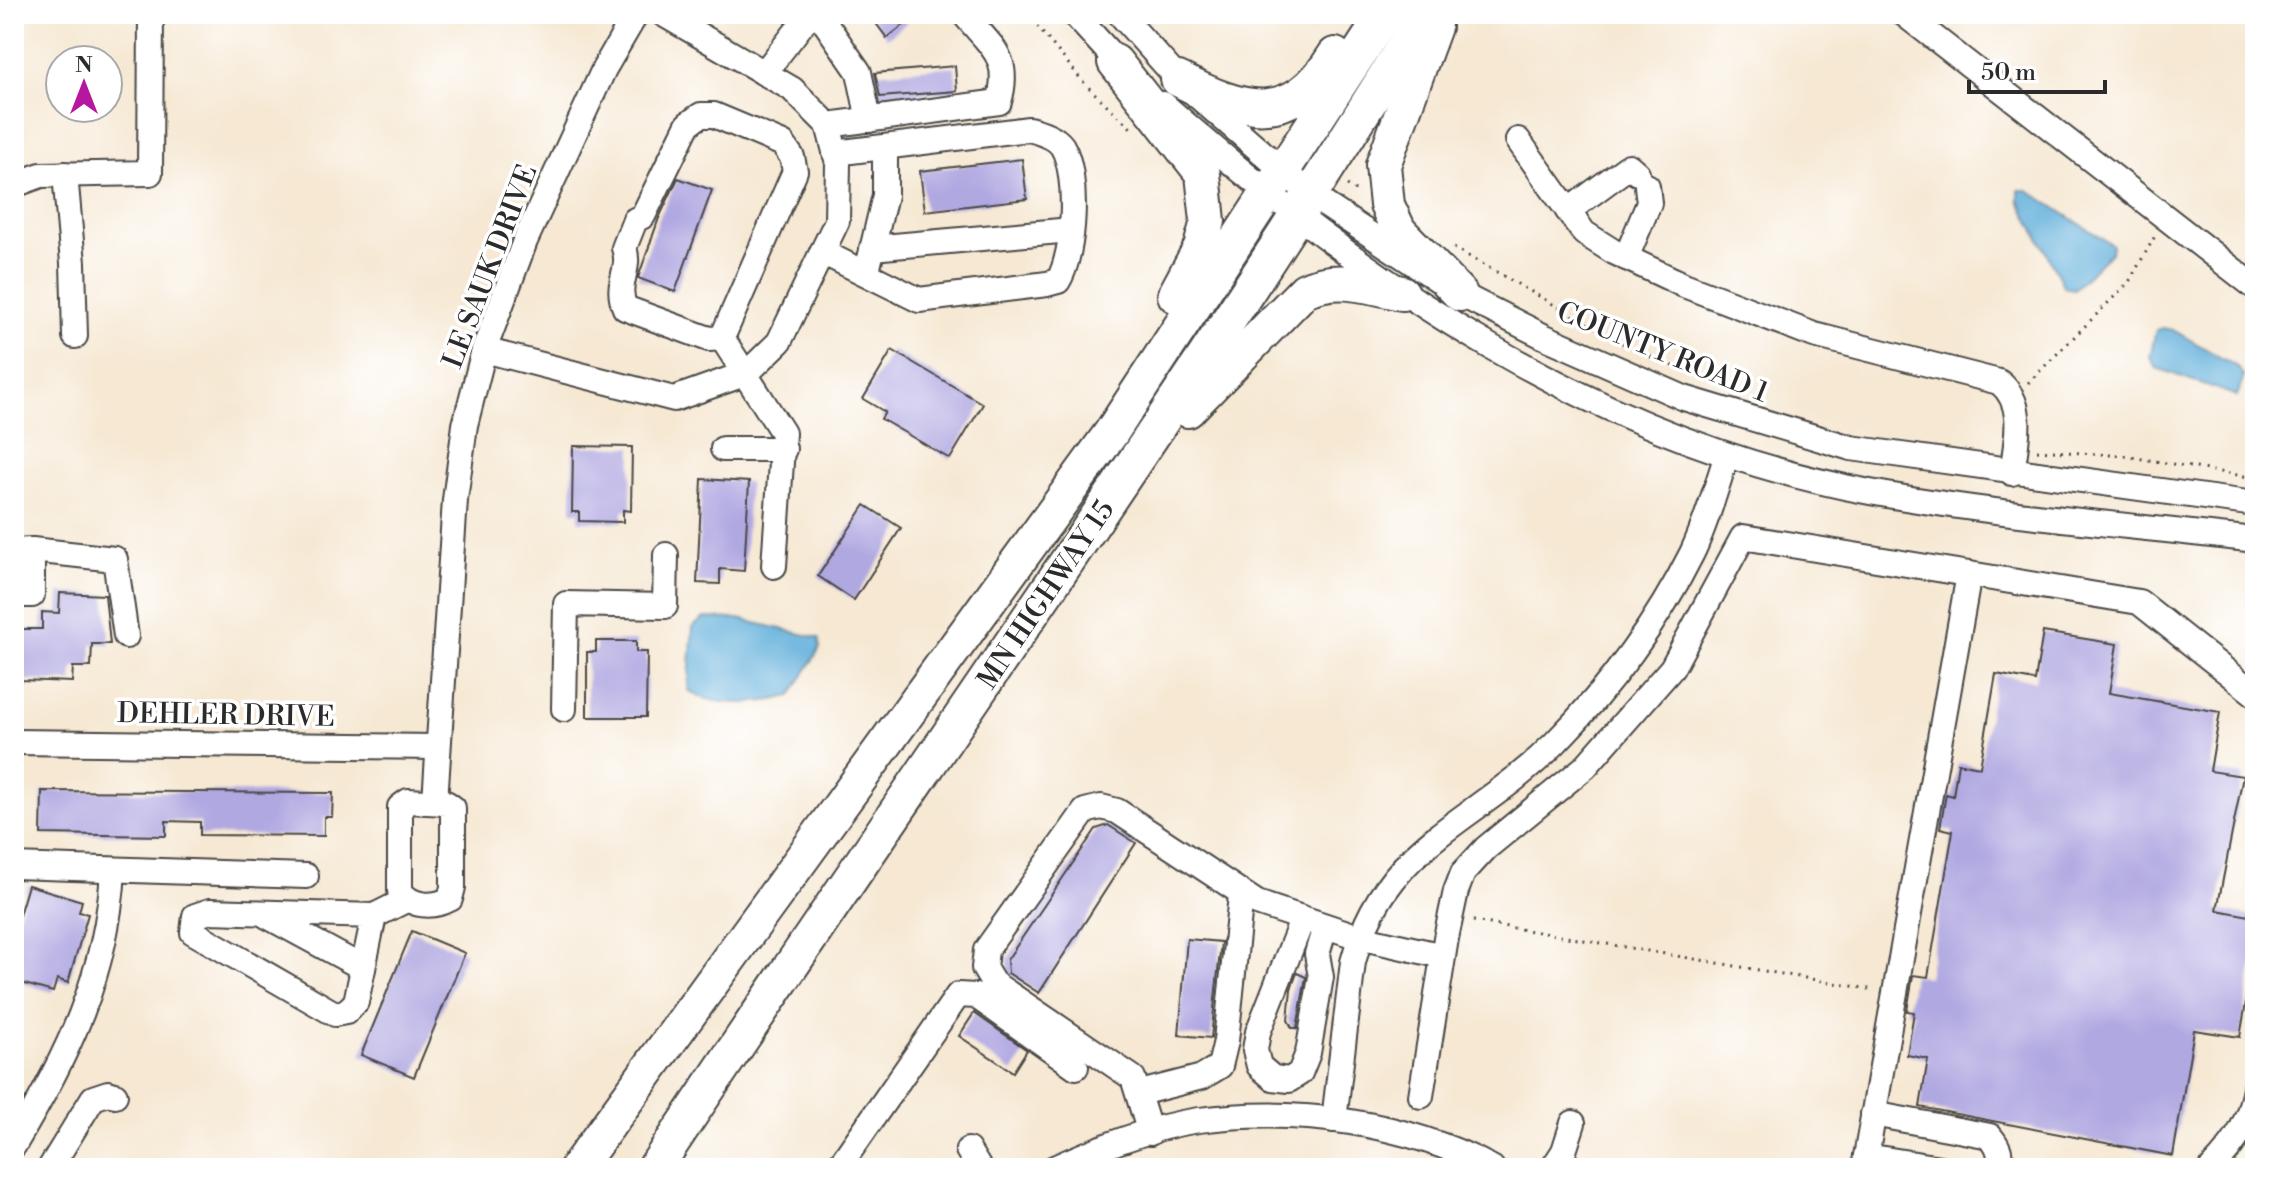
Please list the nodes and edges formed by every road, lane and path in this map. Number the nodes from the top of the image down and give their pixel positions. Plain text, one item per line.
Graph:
1 (151, 14) edge
2 (636, 14) edge
3 (663, 14) edge
4 (810, 14) edge
5 (819, 14) edge
6 (964, 14) edge
7 (1027, 14) edge
8 (1074, 14) edge
9 (1120, 14) edge
10 (1360, 14) edge
11 (1385, 14) edge
12 (1424, 14) edge
13 (1438, 14) edge
14 (1904, 14) edge
15 (1115, 62) junction
16 (764, 73) junction
17 (1178, 79) junction
18 (869, 120) junction
19 (828, 125) junction
20 (1141, 137) dead end
21 (1518, 140) dead end
22 (885, 147) junction
23 (836, 158) junction
24 (794, 166) junction
25 (65, 174) junction
26 (1274, 181) junction
27 (14, 185) edge
28 (1305, 207) junction
29 (1568, 211) junction
30 (2166, 216) junction
31 (1071, 230) junction
32 (1452, 247) dead end
33 (872, 248) junction
34 (822, 252) junction
35 (1626, 258) junction
36 (866, 274) junction
37 (2255, 287) edge
38 (1402, 293) junction
39 (1460, 294) junction
40 (75, 336) dead end
41 (722, 338) junction
42 (484, 350) junction
43 (747, 373) junction
44 (1741, 393) dead end
45 (2011, 395) junction
46 (2016, 448) junction
47 (723, 449) dead end
48 (784, 449) junction
49 (1727, 455) junction
50 (1137, 461) junction
51 (2012, 473) junction
52 (2255, 478) edge
53 (1069, 490) junction
54 (2255, 504) edge
55 (2255, 540) edge
56 (23, 551) edge
57 (666, 555) dead end
58 (774, 566) dead end
59 (1969, 574) junction
60 (14, 595) edge
61 (126, 636) dead end
62 (2255, 694) edge
63 (1600, 696) junction
64 (564, 709) dead end
65 (1629, 720) junction
66 (14, 742) edge
67 (437, 747) junction
68 (435, 801) junction
69 (14, 866) edge
70 (113, 871) junction
71 (306, 876) dead end
72 (1241, 895) junction
73 (406, 900) junction
74 (261, 913) junction
75 (374, 916) junction
76 (1313, 923) junction
77 (1359, 937) junction
78 (1444, 947) junction
79 (363, 968) junction
80 (1892, 993) junction
81 (1076, 1067) dead end
82 (2255, 1088) edge
83 (1140, 1093) junction
84 (115, 1095) dead end
85 (1421, 1096) dead end
86 (1873, 1114) junction
87 (1334, 1120) junction
88 (1573, 1123) dead end
89 (1150, 1133) junction
90 (14, 1145) edge
91 (1865, 1162) edge
92 (50, 1168) edge
93 (577, 1168) edge
94 (655, 1168) edge
95 (838, 1168) edge
96 (1054, 1168) edge
97 (1492, 1168) edge
98 (1553, 1168) edge
99 (1940, 1168) edge
100 (1998, 1168) edge
101 (2212, 1168) edge

1 - 25 street
2 - 42 street, LE SAUK DRIVE
3 - 16 street
4 - 16 street
5 - 18 street
6 - 18 street
7 - 20 path
8 - 15 street
9 - 17 street
10 - 17 highway
11 - 26 highway, MN HIGHWAY 15
12 - 28 highway, MN HIGHWAY 15
13 - 39 highway
14 - 30 street
15 - 26 street
15 - 53 highway
16 - 19 street
17 - 26 street
18 - 19 street
19 - 23 street
21 - 29 street
22 - 23 street
22 - 31 street
22 - 33 street
23 - 24 street
23 - 34 street
24 - 41 street
24 - 41 street
25 - 27 street
25 - 40 street
26 - 28 street, COUNTY ROAD 1
26 - 53 highway, MN HIGHWAY 15
28 - 38 street, COUNTY ROAD 1
28 - 39 street, COUNTY ROAD 1
28 - 50 highway, MN HIGHWAY 15
29 - 35 street
29 - 35 street
30 - 37 street
30 - 45 path
31 - 33 street
31 - 36 street
32 - 44 path
33 - 36 street
34 - 36 street
34 - 43 street
35 - 45 street
38 - 49 street, COUNTY ROAD 1
38 - 50 highway
39 - 51 street, COUNTY ROAD 1
41 - 43 street
42 - 43 street
42 - 67 street, LE SAUK DRIVE
43 - 48 street
45 - 46 street
46 - 51 street
46 - 52 path
47 - 48 street
48 - 58 street
49 - 55 street, COUNTY ROAD 1
49 - 63 street
50 - 94 highway, MN HIGHWAY 15
51 - 54 street, COUNTY ROAD 1
53 - 93 highway, MN HIGHWAY 15
56 - 60 street
56 - 61 street
57 - 64 street
59 - 62 street
59 - 65 street
59 - 80 street
63 - 65 street
63 - 77 street
65 - 78 street
66 - 67 street, DEHLER DRIVE
67 - 68 street, LE SAUK DRIVE
68 - 73 street
68 - 73 street
69 - 70 street
70 - 71 street
70 - 90 street
72 - 76 street
72 - 83 street
72 - 83 street
73 - 75 street
74 - 75 street
74 - 79 street
74 - 79 street
75 - 79 street
76 - 76 street
76 - 77 street
77 - 78 street
77 - 87 street
78 - 80 path
78 - 85 street
80 - 86 street
81 - 95 street
82 - 101 street
83 - 89 street
84 - 92 street
86 - 91 street
86 - 100 street
87 - 89 street
87 - 97 street
88 - 98 street
89 - 96 street
91 - 99 street

